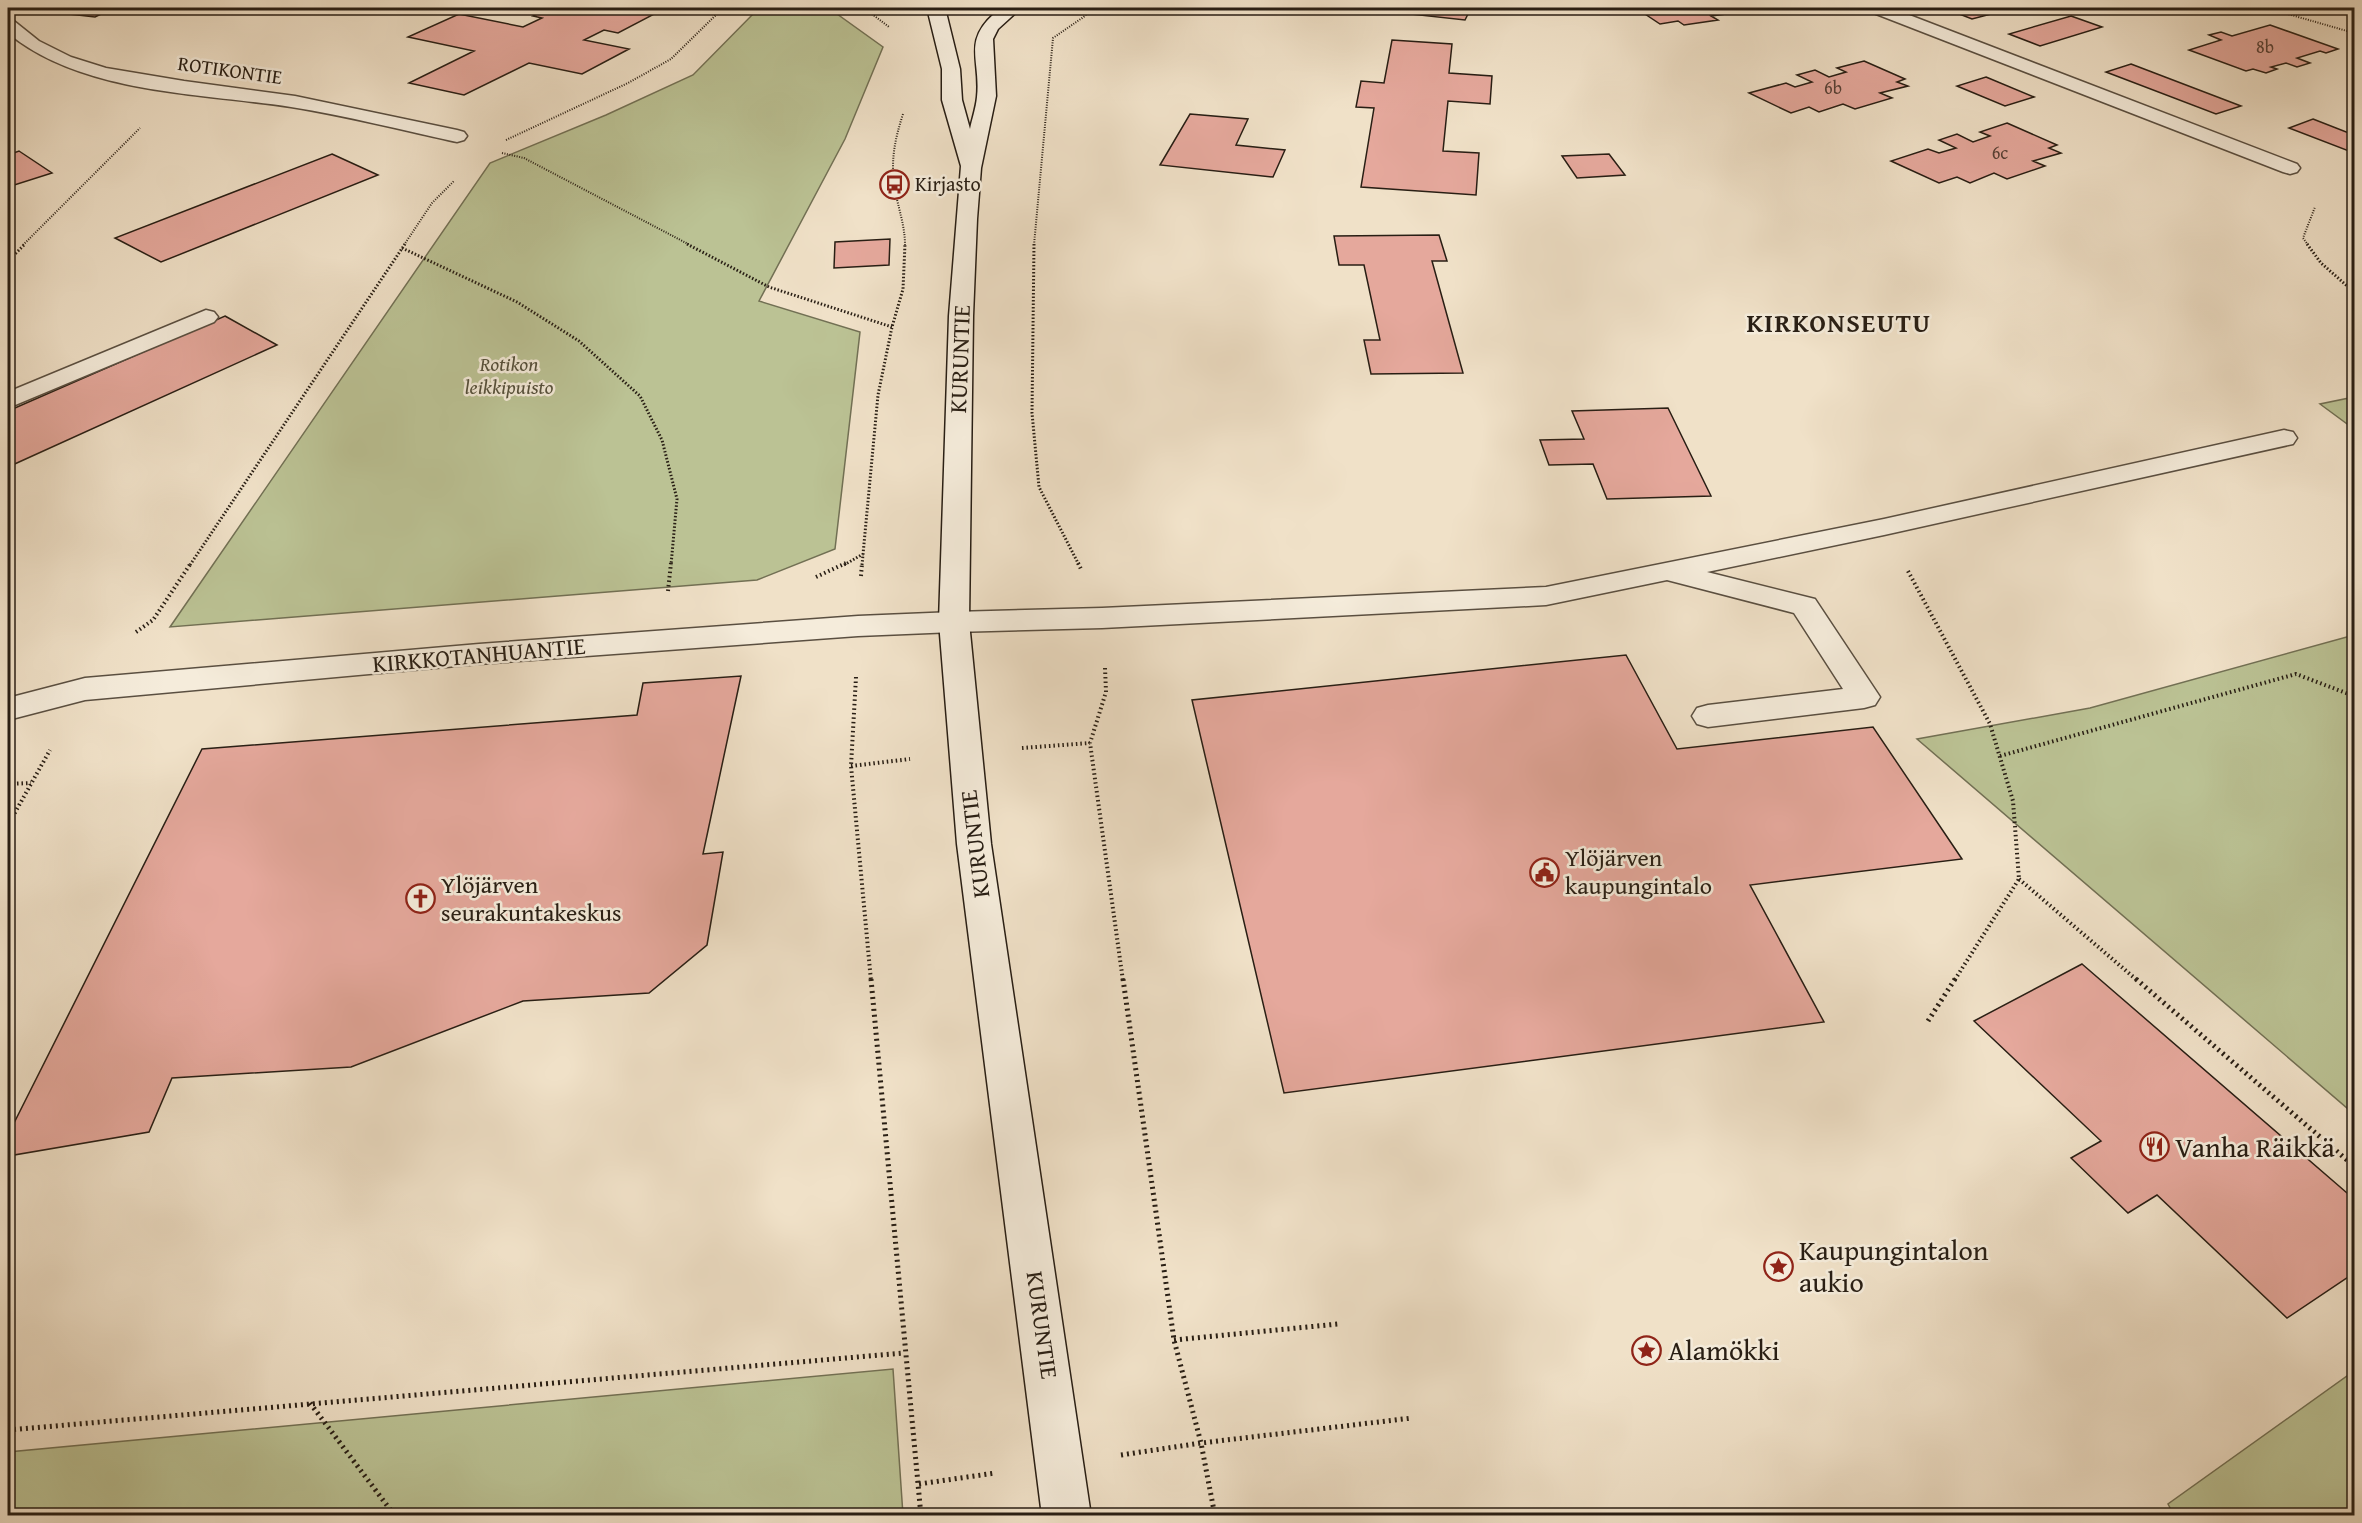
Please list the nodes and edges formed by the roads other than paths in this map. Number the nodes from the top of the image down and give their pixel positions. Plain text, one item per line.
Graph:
1 (936, 8) edge
2 (949, 8) edge
3 (999, 8) edge
4 (1012, 8) edge
5 (1877, 8) edge
6 (8, 25) edge
7 (457, 136) dead end
8 (971, 168) junction
9 (2290, 168) road end
10 (206, 317) dead end
11 (8, 401) edge
12 (2284, 438) dead end
13 (1667, 571) junction
14 (954, 622) junction
15 (8, 710) edge
16 (1708, 716) dead end
17 (1067, 1515) edge

1 - 8 main road, KURUNTIE
2 - 3 main road
4 - 8 main road, KURUNTIE
5 - 9 main road
6 - 7 main road, ROTIKONTIE
8 - 14 main road, KURUNTIE
10 - 11 main road
12 - 13 main road, KIRKKOTANHUANTIE
13 - 14 main road, KIRKKOTANHUANTIE
13 - 16 main road
14 - 15 main road, KIRKKOTANHUANTIE
14 - 17 main road, KURUNTIE

